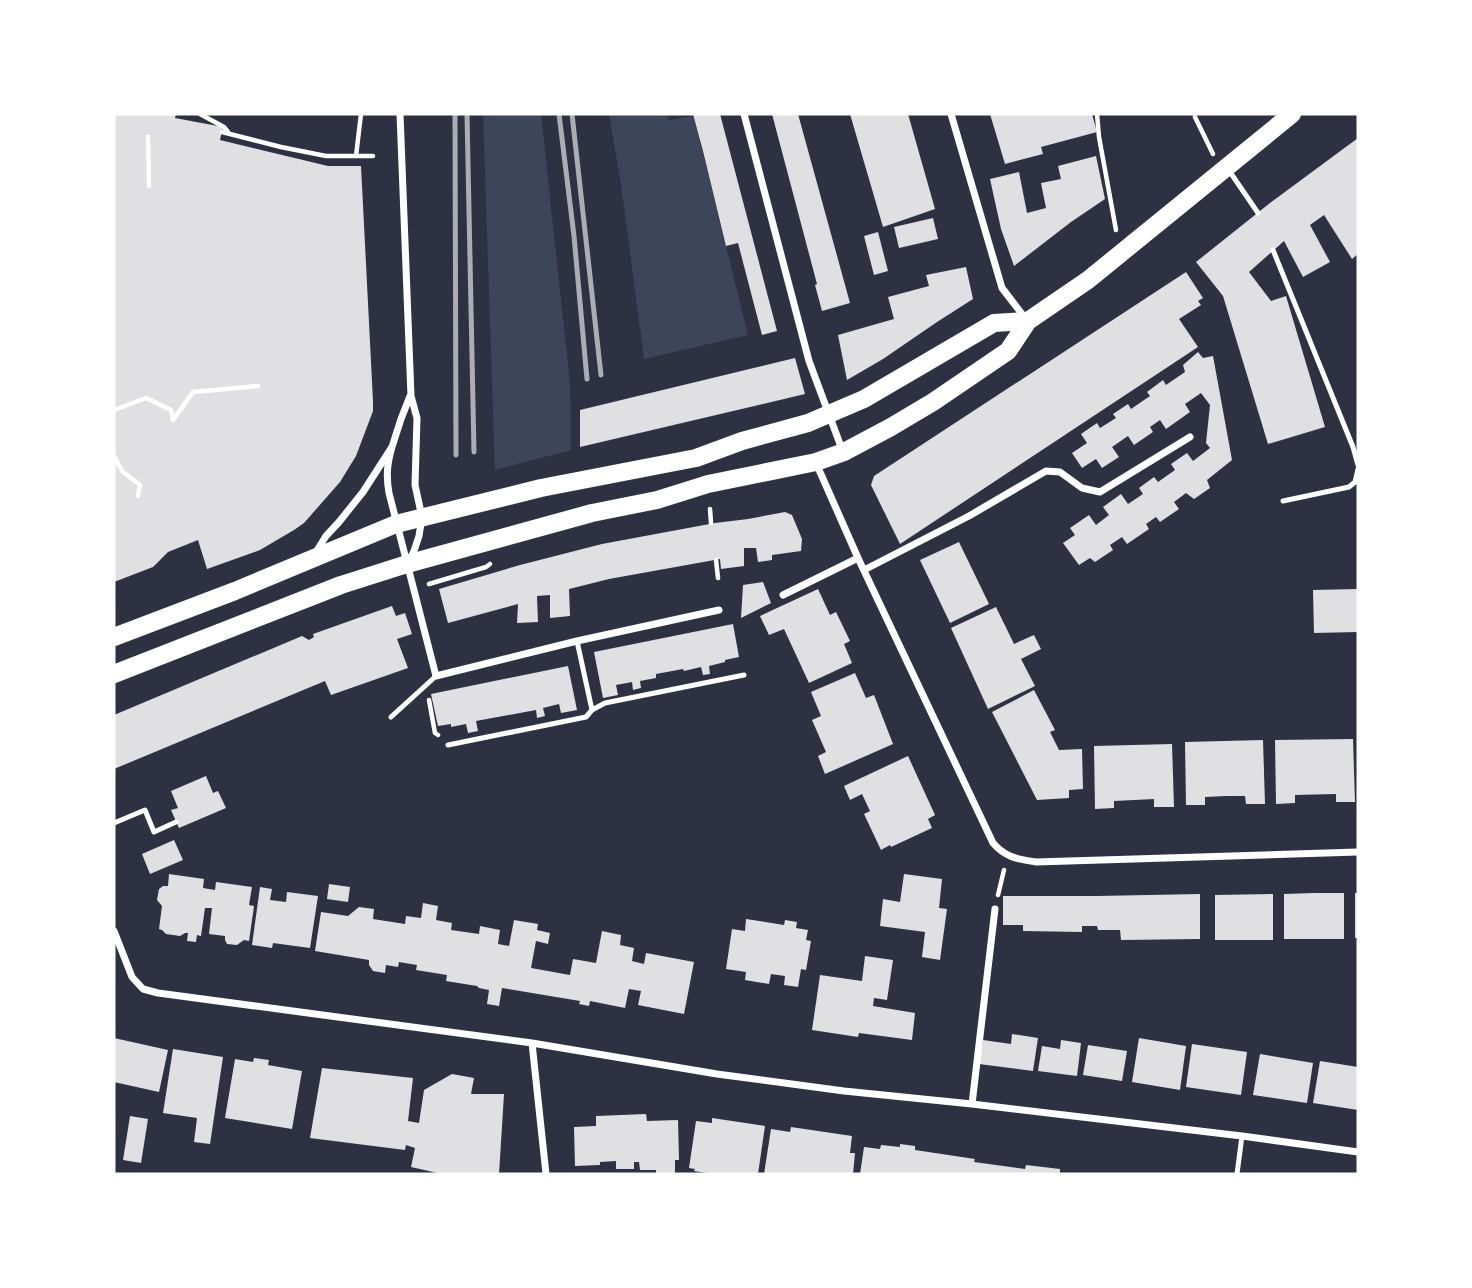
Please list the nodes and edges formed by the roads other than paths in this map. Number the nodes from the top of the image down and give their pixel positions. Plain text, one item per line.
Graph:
1 (400, 114) edge
2 (744, 114) edge
3 (951, 114) edge
4 (1292, 114) edge
5 (1223, 168) junction
6 (1258, 213) dead end
7 (1273, 250) dead end
8 (1028, 321) junction
9 (411, 396) junction
10 (830, 415) junction
11 (1190, 437) dead end
12 (392, 447) junction
13 (844, 452) junction
14 (816, 463) junction
15 (1358, 467) edge
16 (1283, 501) dead end
17 (422, 517) junction
18 (396, 524) junction
19 (858, 558) junction
20 (312, 559) junction
21 (407, 564) junction
22 (864, 570) junction
23 (783, 594) dead end
24 (719, 610) dead end
25 (114, 637) edge
26 (577, 641) junction
27 (114, 674) edge
28 (744, 675) dead end
29 (436, 676) junction
30 (592, 710) junction
31 (391, 717) dead end
32 (448, 744) dead end
33 (176, 822) dead end
34 (114, 823) edge
35 (1358, 852) edge
36 (995, 909) road end
37 (114, 931) edge
38 (532, 1043) junction
39 (972, 1104) junction
40 (1242, 1136) junction
41 (1358, 1152) edge
42 (545, 1174) edge
43 (1237, 1174) edge

1 - 9 street
2 - 10 street
3 - 8 street
4 - 5 highway
5 - 6 lane
5 - 8 highway
7 - 15 lane
8 - 10 highway
8 - 13 highway
9 - 12 street
9 - 17 street
10 - 13 street
10 - 17 highway
11 - 22 street
12 - 18 street
12 - 20 street
13 - 14 highway
14 - 19 street
14 - 21 highway
15 - 16 lane
17 - 18 highway
17 - 21 street
18 - 20 highway
18 - 21 street
19 - 22 street
19 - 23 street
20 - 25 highway
21 - 27 highway
21 - 29 street
22 - 35 street
24 - 26 street
26 - 29 street
26 - 30 lane
28 - 30 lane
29 - 31 lane
30 - 32 lane
33 - 34 lane
36 - 39 street
37 - 38 street
38 - 39 street
38 - 42 street
39 - 40 street
40 - 41 street
40 - 43 lane

